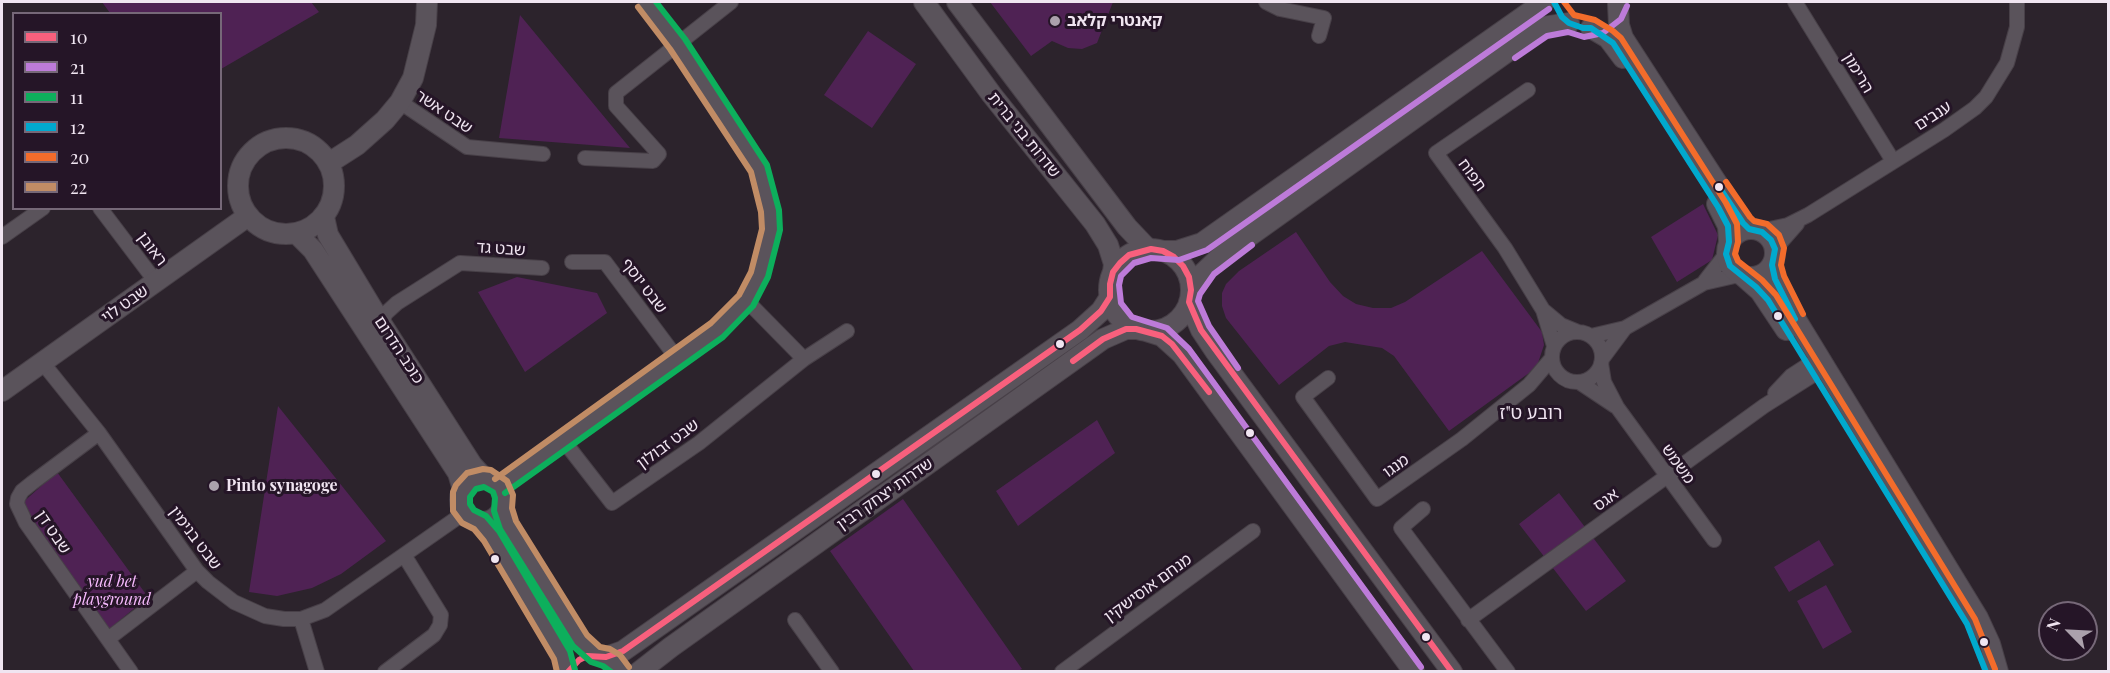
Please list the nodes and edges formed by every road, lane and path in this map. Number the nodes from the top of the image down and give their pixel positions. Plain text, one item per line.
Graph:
1 (427, 2) edge
2 (645, 2) edge
3 (729, 2) edge
4 (924, 2) edge
5 (957, 2) edge
6 (1266, 2) edge
7 (1544, 2) edge
8 (1554, 2) edge
9 (1795, 2) edge
10 (2017, 2) edge
11 (1618, 3) edge
12 (1569, 23) junction
13 (1591, 28) junction
14 (1320, 36) dead end
15 (677, 44) junction
16 (1528, 90) dead end
17 (400, 102) junction
18 (543, 154) dead end
19 (585, 158) dead end
20 (1893, 161) junction
21 (329, 163) junction
22 (40, 210) edge
23 (102, 210) edge
24 (1808, 215) junction
25 (248, 216) junction
26 (324, 217) junction
27 (1755, 230) junction
28 (297, 234) junction
29 (2, 237) edge
30 (1728, 248) junction
31 (1157, 250) junction
32 (1773, 257) junction
33 (572, 262) dead end
34 (542, 268) dead end
35 (1113, 272) junction
36 (1741, 276) junction
37 (156, 282) junction
38 (1704, 283) junction
39 (1190, 296) junction
40 (1110, 297) junction
41 (746, 300) junction
42 (397, 303) junction
43 (370, 304) junction
44 (1543, 310) junction
45 (381, 323) junction
46 (1625, 328) junction
47 (1141, 330) junction
48 (847, 331) dead end
49 (1584, 334) junction
50 (1553, 352) junction
51 (676, 357) junction
52 (804, 359) junction
53 (1601, 361) junction
54 (42, 362) junction
55 (1814, 368) junction
56 (1561, 376) junction
57 (1328, 378) dead end
58 (1579, 382) junction
59 (1529, 385) junction
60 (2, 391) edge
61 (1617, 407) junction
62 (99, 433) junction
63 (563, 440) junction
64 (1667, 476) junction
65 (492, 482) junction
66 (463, 490) junction
67 (503, 509) junction
68 (1423, 509) dead end
69 (472, 518) junction
70 (1253, 531) dead end
71 (1714, 540) dead end
72 (404, 555) junction
73 (197, 571) junction
74 (301, 619) junction
75 (795, 620) dead end
76 (1468, 620) junction
77 (108, 639) junction
78 (601, 656) junction
79 (131, 672) edge
80 (317, 672) edge
81 (385, 672) edge
82 (567, 672) edge
83 (622, 672) edge
84 (639, 672) edge
85 (832, 672) edge
86 (1062, 672) edge
87 (1414, 672) edge
88 (1452, 672) edge
89 (1508, 672) edge
90 (1986, 672) edge
91 (1998, 672) edge

1 - 17 main road
2 - 15 street
3 - 15 street
4 - 35 main road, שדרות בני ברית
5 - 31 main road, שדרות בני ברית
6 - 14 street
7 - 31 main road
8 - 12 main road
9 - 20 street, הרימון
10 - 20 street, ענבים
11 - 13 main road
11 - 27 main road
12 - 13 main road
12 - 39 main road
13 - 30 main road
15 - 19 street
15 - 41 street
16 - 44 street, תפוח
17 - 18 street, שבט אשר
17 - 21 main road
20 - 24 street, ענבים
21 - 25 main road
21 - 26 main road
22 - 29 street
23 - 37 street, ראובן
24 - 27 street, ענבים
24 - 32 street, ענבים
25 - 28 main road
25 - 37 main road, שבט לוי
26 - 28 main road
26 - 43 main road, כוכב הדרום
27 - 30 main road
27 - 32 main road
28 - 66 main road, כוכב הדרום
30 - 36 main road
30 - 38 street
31 - 35 main road
31 - 39 main road
32 - 36 main road
32 - 55 main road
33 - 51 street, שבט יוסף
34 - 42 street, שבט גד
35 - 40 main road
36 - 38 street
36 - 55 main road
37 - 54 main road, שבט לוי
38 - 46 street
39 - 47 main road
39 - 88 main road
40 - 47 main road
40 - 78 main road, שדרות יצחק רבין
41 - 51 street
41 - 52 street
42 - 43 street
42 - 45 street, שבט גד
43 - 45 main road, כוכב הדרום
44 - 49 street, תפוח
44 - 50 street, תפוח
45 - 65 main road, כוכב הדרום
46 - 49 street
46 - 53 street
47 - 84 main road, שדרות יצחק רבין
47 - 87 main road
48 - 52 street, שבט זבולון
49 - 50 street
49 - 53 street
50 - 56 street
50 - 59 street, מנגו
51 - 63 street
52 - 63 street, שבט זבולון
53 - 58 street
53 - 61 street, משמש
54 - 60 main road, שבט לוי
54 - 62 street, שבט בנימין
55 - 64 street, אגס
55 - 90 main road
55 - 91 main road
56 - 58 street
56 - 59 street, מנגו
57 - 59 street, מנגו
58 - 61 street, משמש
61 - 64 street, משמש
62 - 73 street, שבט בנימין
62 - 77 street, שבט דן
63 - 65 street
64 - 71 street, משמש
64 - 76 street, אגס
65 - 66 main road
65 - 67 main road
66 - 69 main road
67 - 69 main road
67 - 78 main road
68 - 76 street
69 - 72 street, שבט בנימין
69 - 82 main road
70 - 86 street, מנחם אוסישקין
72 - 74 street, שבט בנימין
72 - 81 street
73 - 74 street, שבט בנימין
73 - 77 street
74 - 80 street
75 - 85 street
76 - 89 street
77 - 79 street, שבט דן
78 - 82 main road, שדרות יצחק רבין
78 - 83 main road

